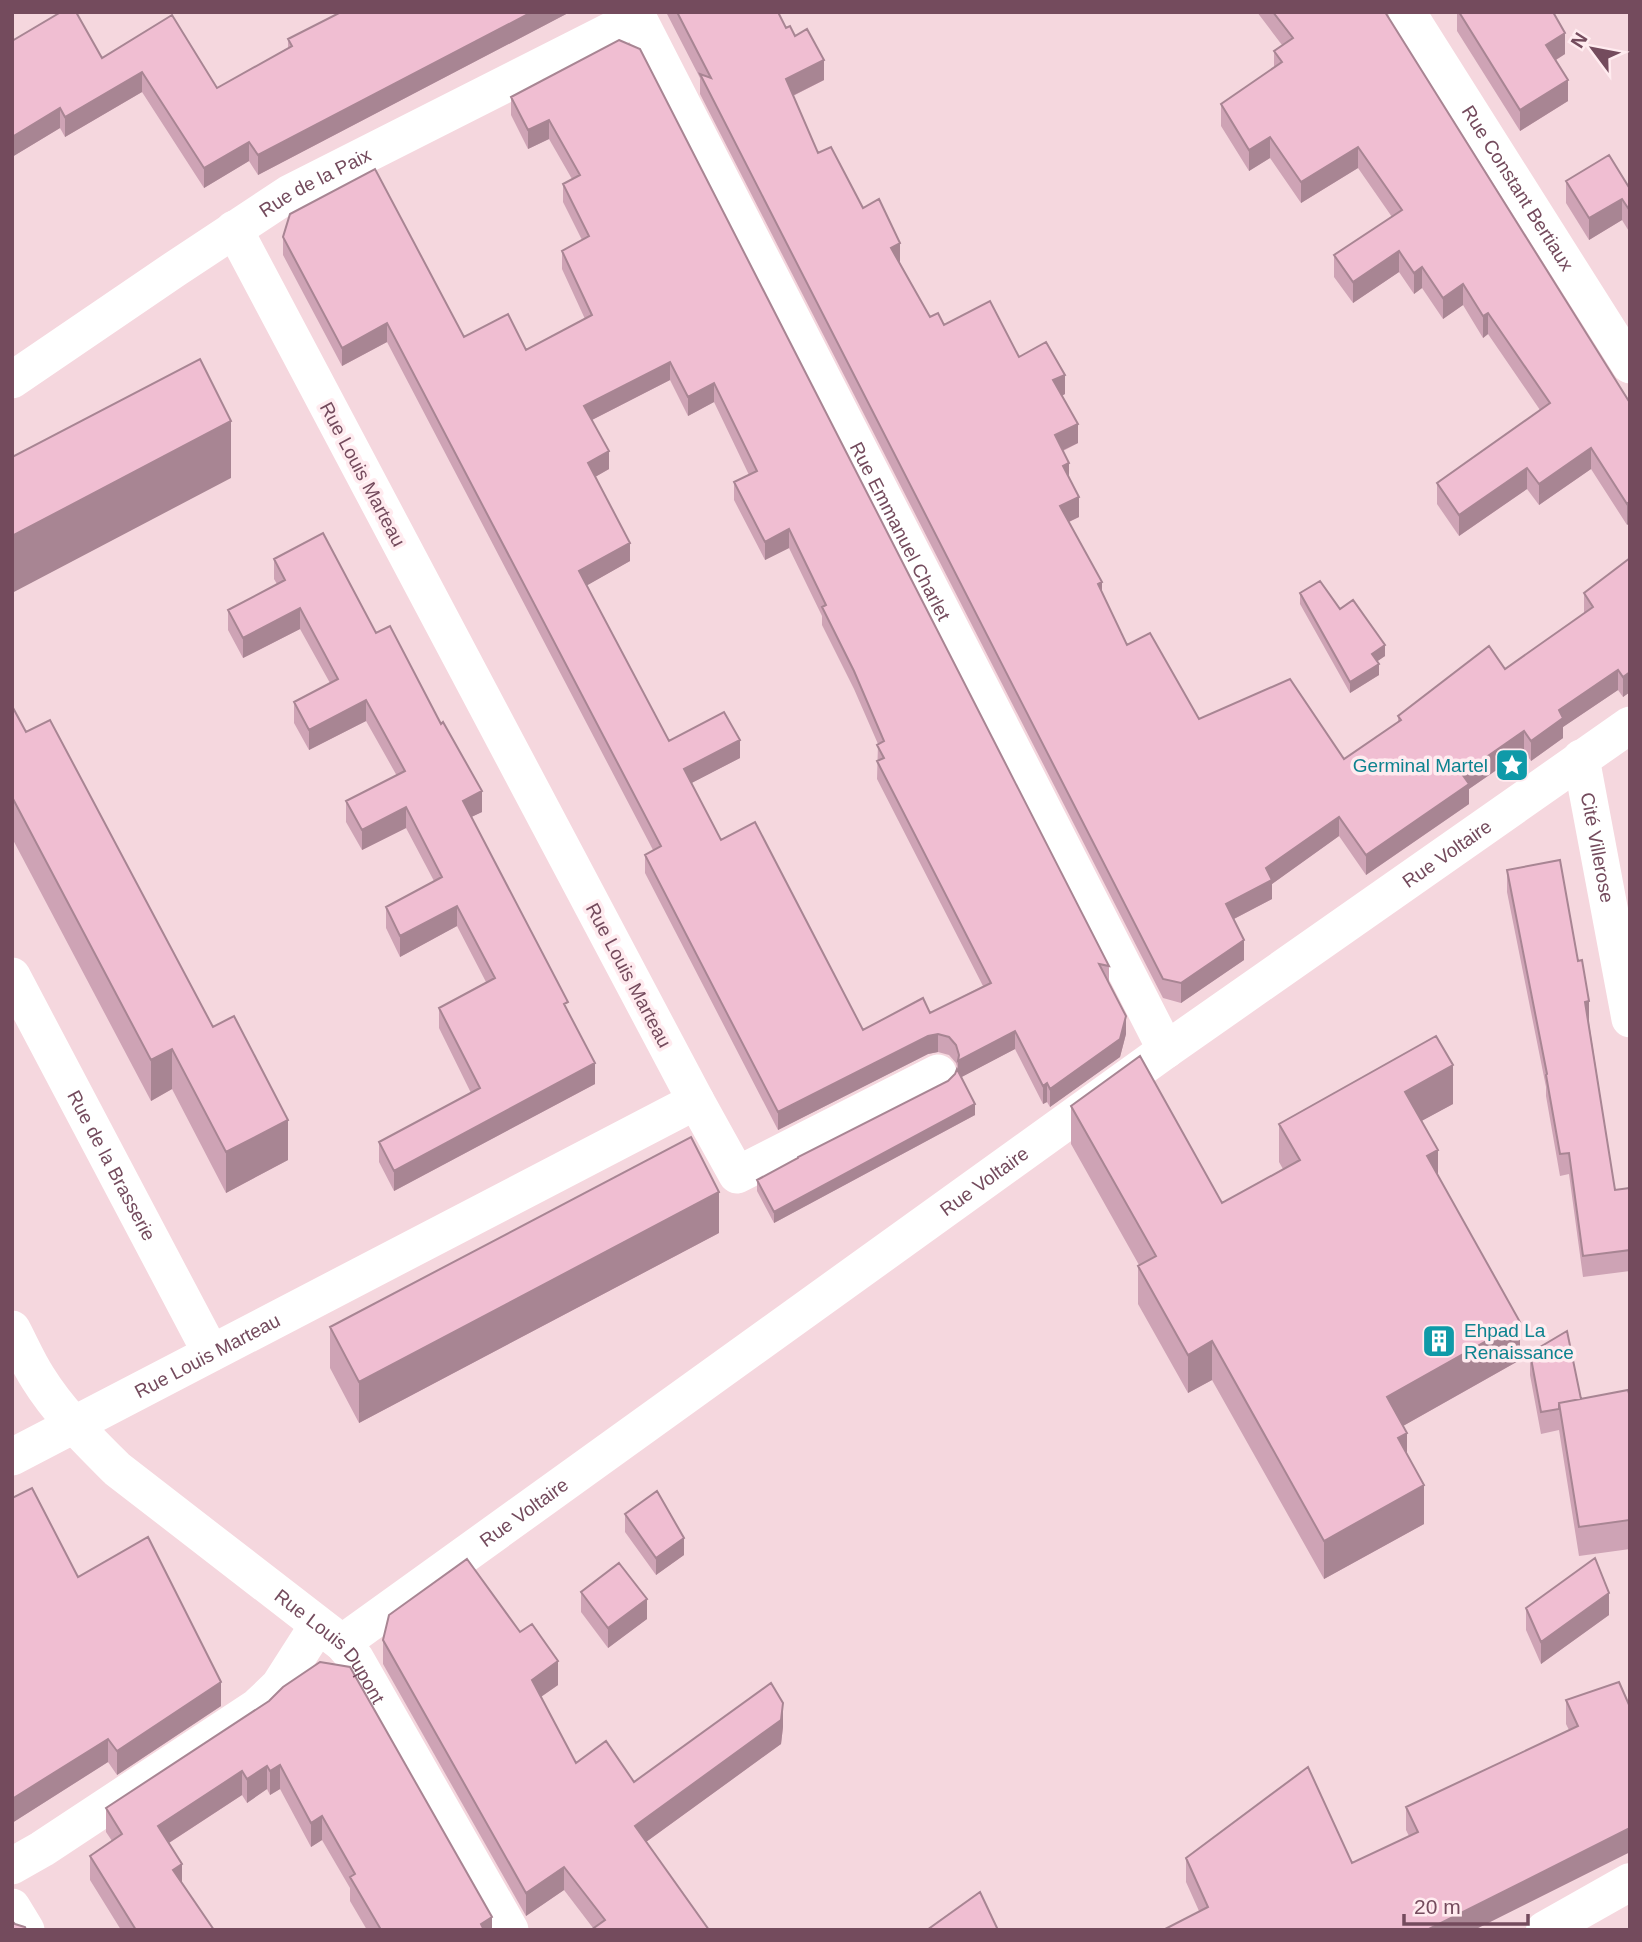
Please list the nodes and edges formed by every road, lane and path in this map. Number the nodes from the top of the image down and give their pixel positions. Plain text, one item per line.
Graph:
1 (1407, 12) edge
2 (636, 15) edge
3 (234, 229) junction
4 (1630, 365) edge
5 (12, 380) edge
6 (1630, 726) edge
7 (1581, 758) junction
8 (12, 976) edge
9 (1630, 1019) edge
10 (1166, 1050) junction
11 (938, 1073) dead end
12 (696, 1101) junction
13 (12, 1329) edge
14 (211, 1353) junction
15 (75, 1425) junction
16 (12, 1457) edge
17 (330, 1634) junction
18 (12, 1866) edge
19 (1630, 1882) edge
20 (12, 1907) edge
21 (26, 1930) edge
22 (510, 1930) edge
23 (1545, 1930) edge

1 - 4 street, Rue Constant Bertiaux
2 - 3 street, Rue de la Paix
2 - 10 street, Rue Emmanuel Charlet
3 - 5 street, Rue de la Paix
3 - 12 street, Rue Louis Marteau
6 - 7 street, Rue Voltaire
7 - 9 street, Cité Villerose
7 - 10 street, Rue Voltaire
8 - 14 street, Rue de la Brasserie
10 - 17 street, Rue Voltaire
11 - 12 street
12 - 14 street, Rue Louis Marteau
13 - 15 street, Rue Louis Dupont
14 - 15 street, Rue Louis Marteau
15 - 16 street, Rue Louis Marteau
15 - 17 street, Rue Louis Dupont
17 - 18 street, Rue Voltaire
17 - 22 street, Rue Louis Dupont
19 - 23 main road
20 - 21 street

